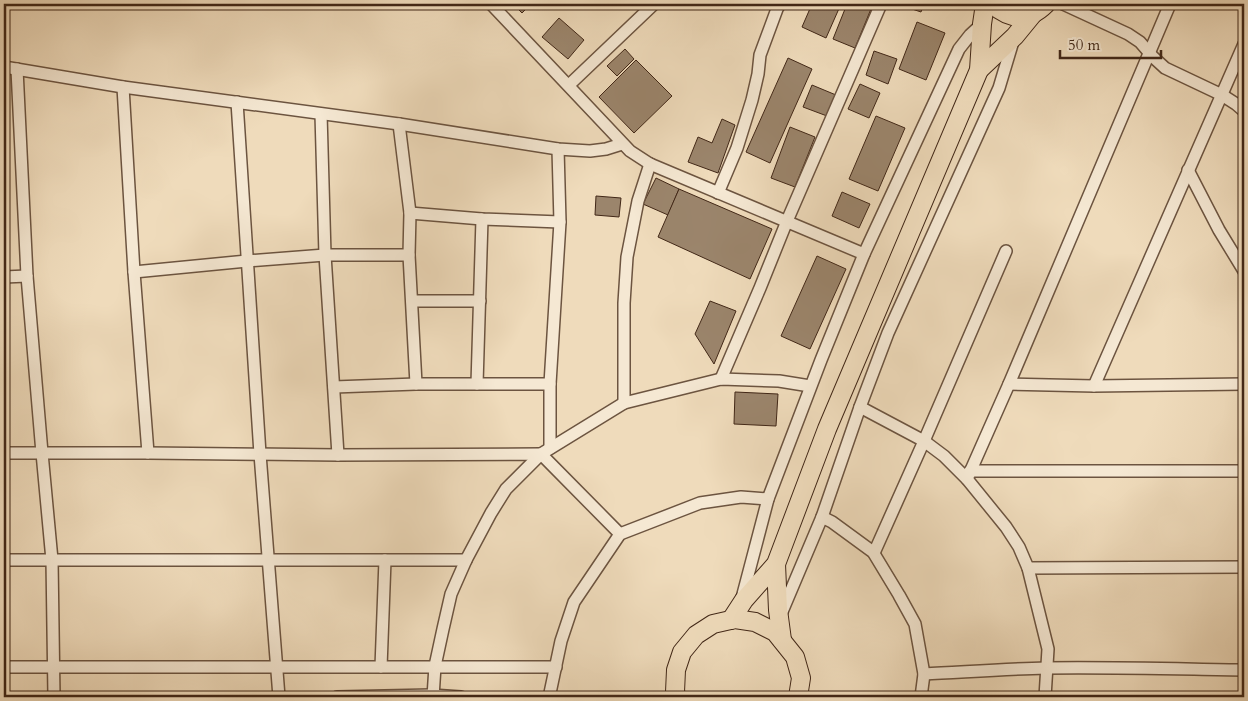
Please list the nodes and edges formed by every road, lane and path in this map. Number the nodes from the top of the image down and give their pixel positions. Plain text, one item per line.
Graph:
1 (491, 4) edge
2 (654, 4) edge
3 (780, 4) edge
4 (881, 4) edge
5 (985, 4) edge
6 (992, 4) edge
7 (1063, 4) edge
8 (1170, 4) edge
9 (1040, 9) edge
10 (982, 24) junction
11 (1015, 36) junction
12 (1244, 44) edge
13 (1149, 52) junction
14 (4, 67) edge
15 (17, 69) junction
16 (979, 70) junction
17 (569, 86) junction
18 (123, 87) junction
19 (1222, 95) junction
20 (237, 102) junction
21 (1244, 111) edge
22 (322, 114) junction
23 (399, 124) junction
24 (622, 144) junction
25 (558, 149) junction
26 (650, 164) junction
27 (1188, 170) junction
28 (718, 193) junction
29 (410, 213) junction
30 (482, 219) junction
31 (787, 221) junction
32 (560, 222) junction
33 (1006, 251) dead end
34 (864, 254) junction
35 (325, 255) junction
36 (409, 255) junction
37 (247, 260) junction
38 (1244, 270) edge
39 (134, 272) junction
40 (27, 276) junction
41 (4, 277) edge
42 (412, 301) junction
43 (480, 301) junction
44 (721, 379) junction
45 (416, 384) junction
46 (477, 384) junction
47 (550, 384) junction
48 (1009, 384) junction
49 (1244, 384) edge
50 (810, 386) junction
51 (1094, 386) junction
52 (334, 387) junction
53 (624, 404) junction
54 (860, 407) junction
55 (924, 441) junction
56 (545, 451) junction
57 (4, 453) edge
58 (42, 453) junction
59 (148, 453) junction
60 (260, 454) junction
61 (338, 455) junction
62 (1244, 471) edge
63 (968, 475) junction
64 (768, 499) junction
65 (822, 517) junction
66 (620, 534) junction
67 (874, 553) junction
68 (4, 560) edge
69 (52, 560) junction
70 (268, 560) junction
71 (385, 560) junction
72 (466, 560) junction
73 (776, 564) junction
74 (1244, 567) edge
75 (1028, 568) junction
76 (735, 614) junction
77 (779, 618) junction
78 (782, 640) junction
79 (435, 666) junction
80 (4, 667) edge
81 (54, 667) junction
82 (277, 667) junction
83 (381, 667) junction
84 (556, 667) junction
85 (1047, 668) junction
86 (1244, 670) edge
87 (924, 674) junction
88 (433, 696) edge
89 (54, 697) edge
90 (279, 697) edge
91 (337, 697) edge
92 (461, 697) edge
93 (550, 697) edge
94 (677, 697) edge
95 (798, 697) edge
96 (921, 697) edge
97 (1045, 697) edge

1 - 17 street
2 - 17 street
3 - 28 street
4 - 31 street
5 - 10 main road
6 - 9 main road
7 - 13 street
8 - 13 street
9 - 11 main road
10 - 16 main road
10 - 34 street
11 - 16 main road
11 - 54 street
12 - 19 street
13 - 19 street
13 - 48 street
14 - 15 street
15 - 18 street
15 - 40 street
16 - 73 main road
17 - 24 street
18 - 20 street
18 - 39 street
19 - 21 street
19 - 27 street
20 - 22 street
20 - 37 street
22 - 23 street
22 - 35 street
23 - 25 street
23 - 29 street
24 - 25 street
24 - 26 street
25 - 32 street
26 - 28 street
26 - 53 street
27 - 38 street
27 - 51 street
28 - 31 street
29 - 30 street
29 - 36 street
30 - 32 street
30 - 43 street
31 - 34 street
31 - 44 street
32 - 47 street
33 - 55 street
34 - 50 street
35 - 36 street
35 - 37 street
35 - 52 street
36 - 42 street
37 - 39 street
37 - 60 street
39 - 59 street
40 - 41 street
40 - 58 street
42 - 43 street
42 - 45 street
43 - 46 street
44 - 50 street
44 - 53 street
45 - 46 street
45 - 52 street
46 - 47 street
47 - 56 street
48 - 51 street
48 - 63 street
49 - 51 street
50 - 64 street
52 - 61 street
53 - 56 street
54 - 55 street
54 - 65 street
55 - 63 street
55 - 67 street
56 - 61 street
56 - 66 street
56 - 72 street
57 - 58 street
58 - 59 street
58 - 69 street
59 - 60 street
60 - 61 street
60 - 70 street
62 - 63 street
63 - 75 street
64 - 66 street
64 - 76 street
65 - 67 street
65 - 77 street
66 - 84 street
67 - 87 street
68 - 69 street
69 - 70 street
69 - 81 street
70 - 71 street
70 - 82 street
71 - 72 street
71 - 83 street
72 - 79 street
73 - 76 main road
73 - 77 main road
74 - 75 street
75 - 85 street
76 - 78 main road
76 - 94 main road
77 - 78 main road
78 - 95 main road
79 - 83 street
79 - 84 street
79 - 88 street
80 - 81 street
81 - 82 street
81 - 89 street
82 - 83 street
82 - 90 street
84 - 93 street
85 - 86 street
85 - 87 street
85 - 97 street
87 - 96 street
88 - 91 street
88 - 92 street

